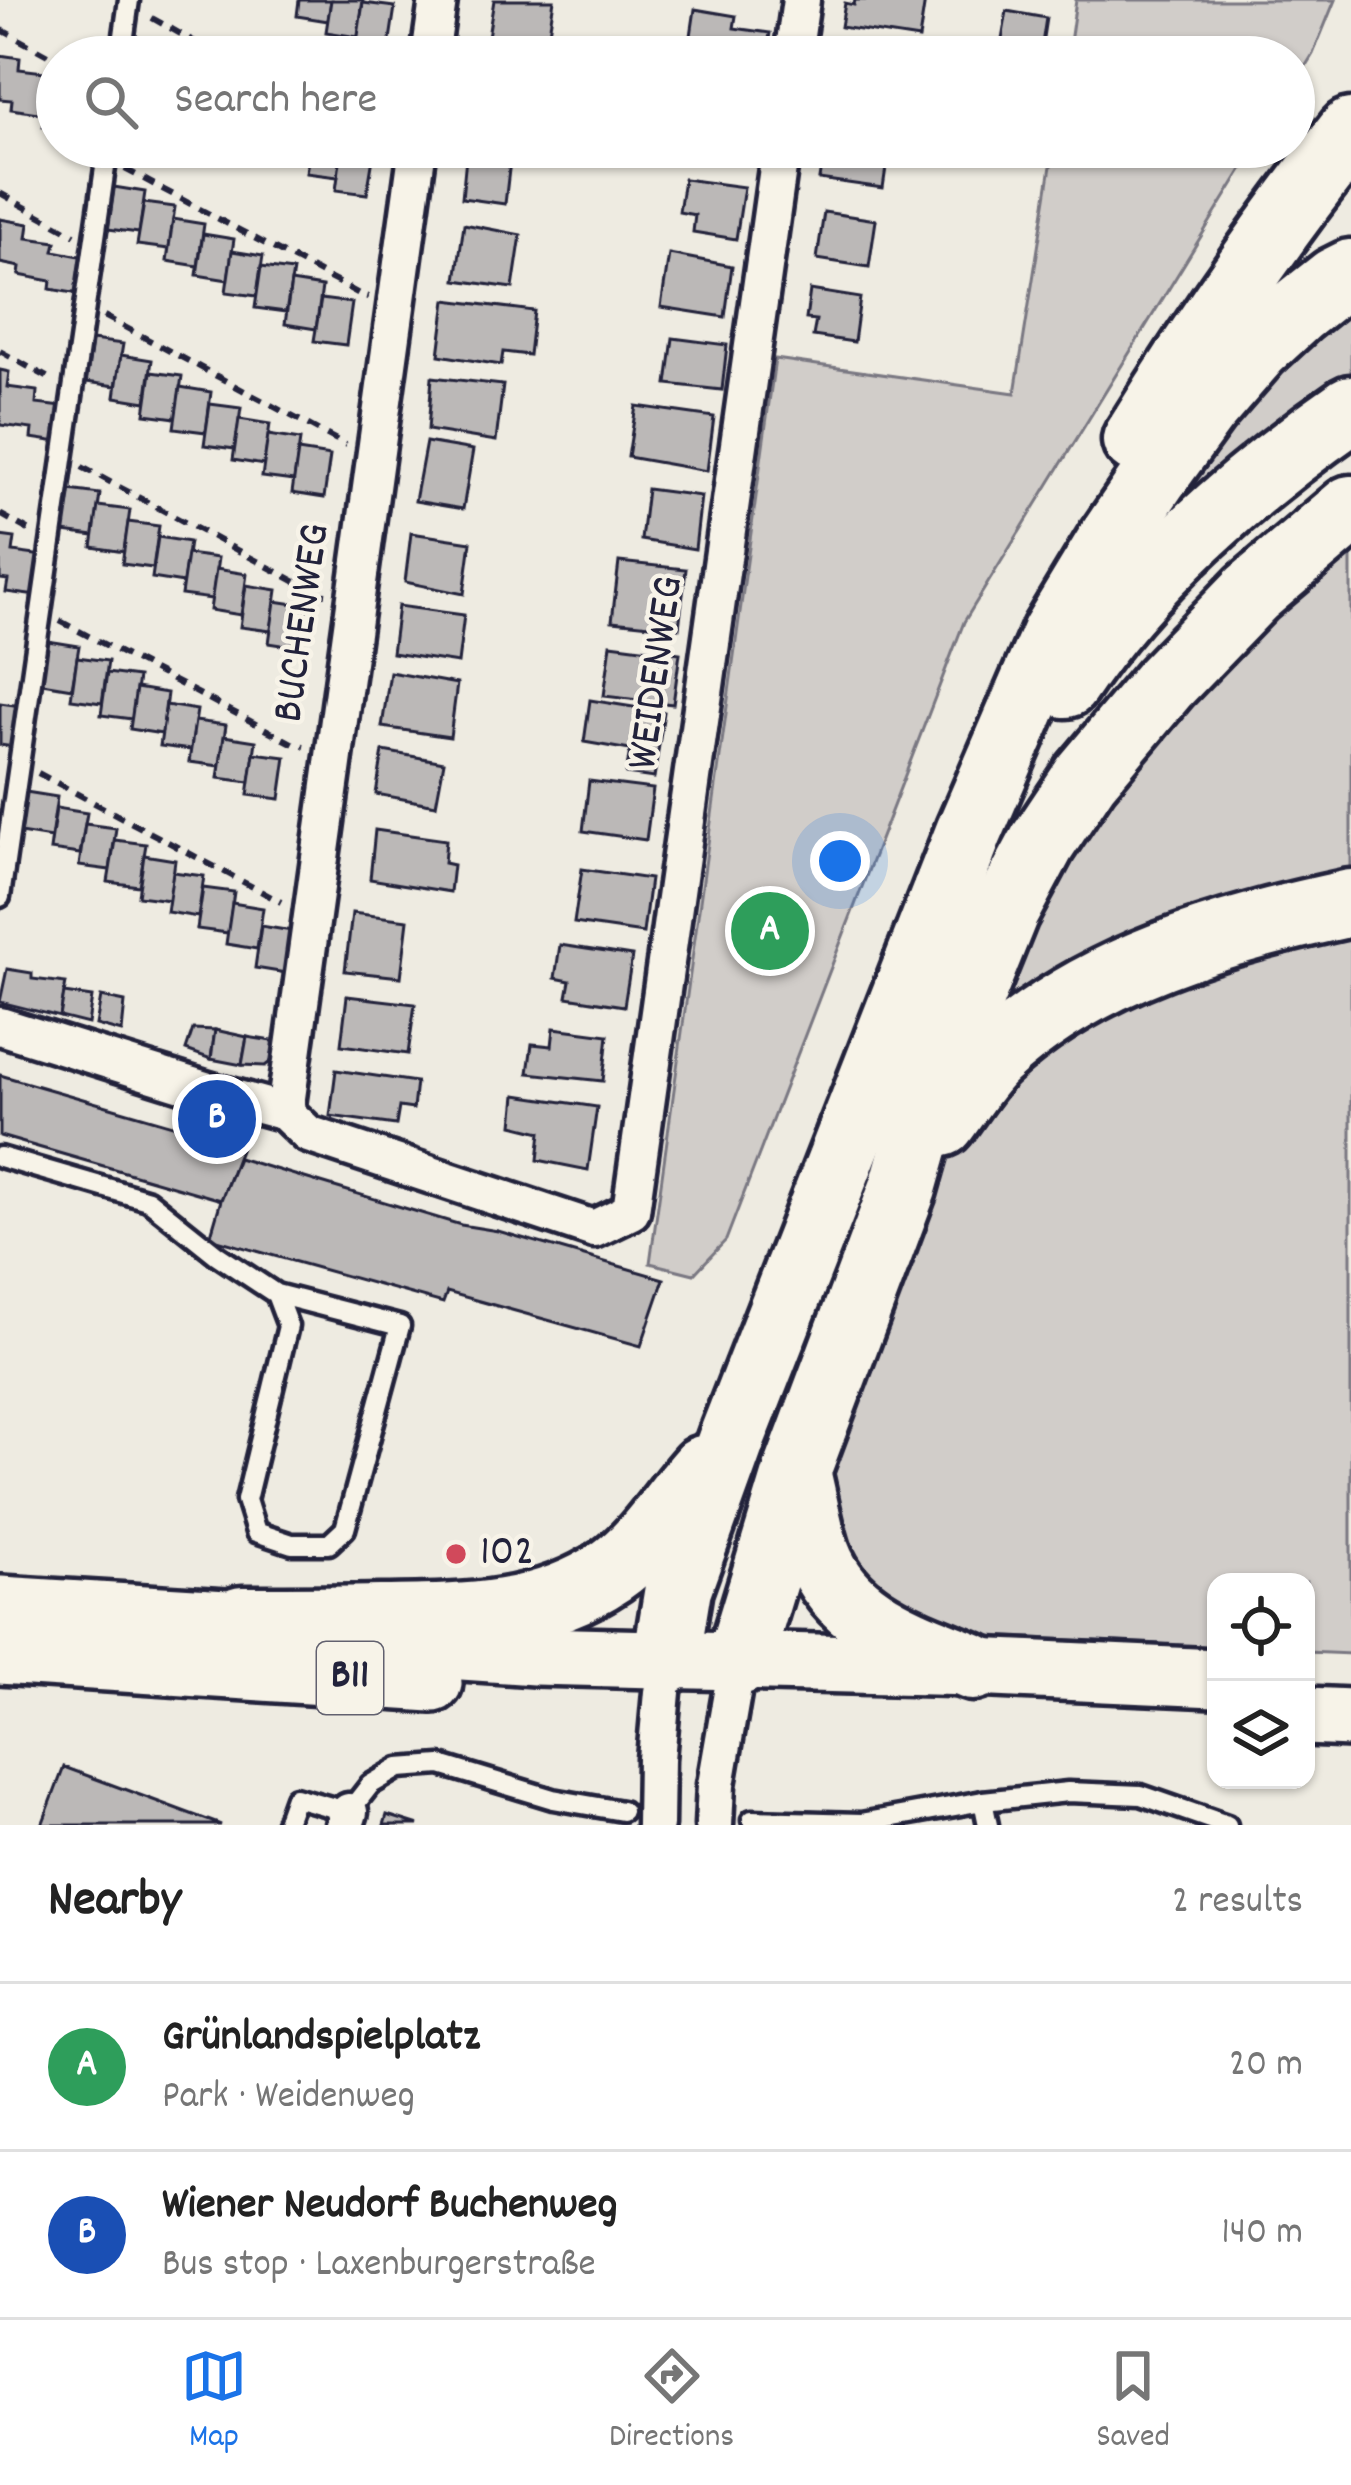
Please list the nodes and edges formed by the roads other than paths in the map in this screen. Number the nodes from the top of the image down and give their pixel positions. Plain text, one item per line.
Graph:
1 (438, 0) edge
2 (801, 0) edge
3 (128, 3) edge
4 (124, 36) edge
5 (433, 36) edge
6 (796, 36) edge
7 (1351, 131) edge
8 (105, 168) edge
9 (415, 168) edge
10 (778, 168) edge
11 (1351, 273) edge
12 (1351, 409) edge
13 (1351, 463) edge
14 (1351, 509) edge
15 (969, 832) junction
16 (0, 897) edge
17 (1351, 903) edge
18 (0, 1026) edge
19 (285, 1112) junction
20 (0, 1156) edge
21 (903, 1188) junction
22 (276, 1294) junction
23 (734, 1435) junction
24 (797, 1472) junction
25 (0, 1605) edge
26 (242, 1620) junction
27 (0, 1655) edge
28 (973, 1666) junction
29 (664, 1676) junction
30 (735, 1678) junction
31 (1207, 1678) edge
32 (1315, 1682) edge
33 (1351, 1684) edge
34 (1207, 1710) edge
35 (1315, 1716) edge
36 (1351, 1718) edge
37 (983, 1801) junction
38 (347, 1818) edge
39 (639, 1818) edge
40 (752, 1820) dead end
41 (285, 1825) edge
42 (714, 1825) edge
43 (988, 1825) edge
44 (1227, 1825) edge

1 - 5 street
2 - 6 street
3 - 4 lane
7 - 15 highway
8 - 16 lane
9 - 19 street, BUCHENWEG
10 - 19 street, WEIDENWEG
11 - 15 highway
12 - 15 highway
13 - 15 highway
14 - 21 highway
15 - 23 highway
17 - 21 highway
18 - 19 street
20 - 22 lane
21 - 24 highway
22 - 22 lane
23 - 26 highway
23 - 29 highway
24 - 28 highway
24 - 30 highway
25 - 26 main road, B11
26 - 29 main road, B11
27 - 29 main road, B11
28 - 30 main road, B11
28 - 31 main road, B11
29 - 30 main road, B11
29 - 39 street
30 - 34 main road, B11
30 - 42 street
32 - 33 main road
35 - 36 main road
37 - 40 lane
37 - 43 lane
37 - 44 lane
38 - 39 lane
38 - 41 lane

